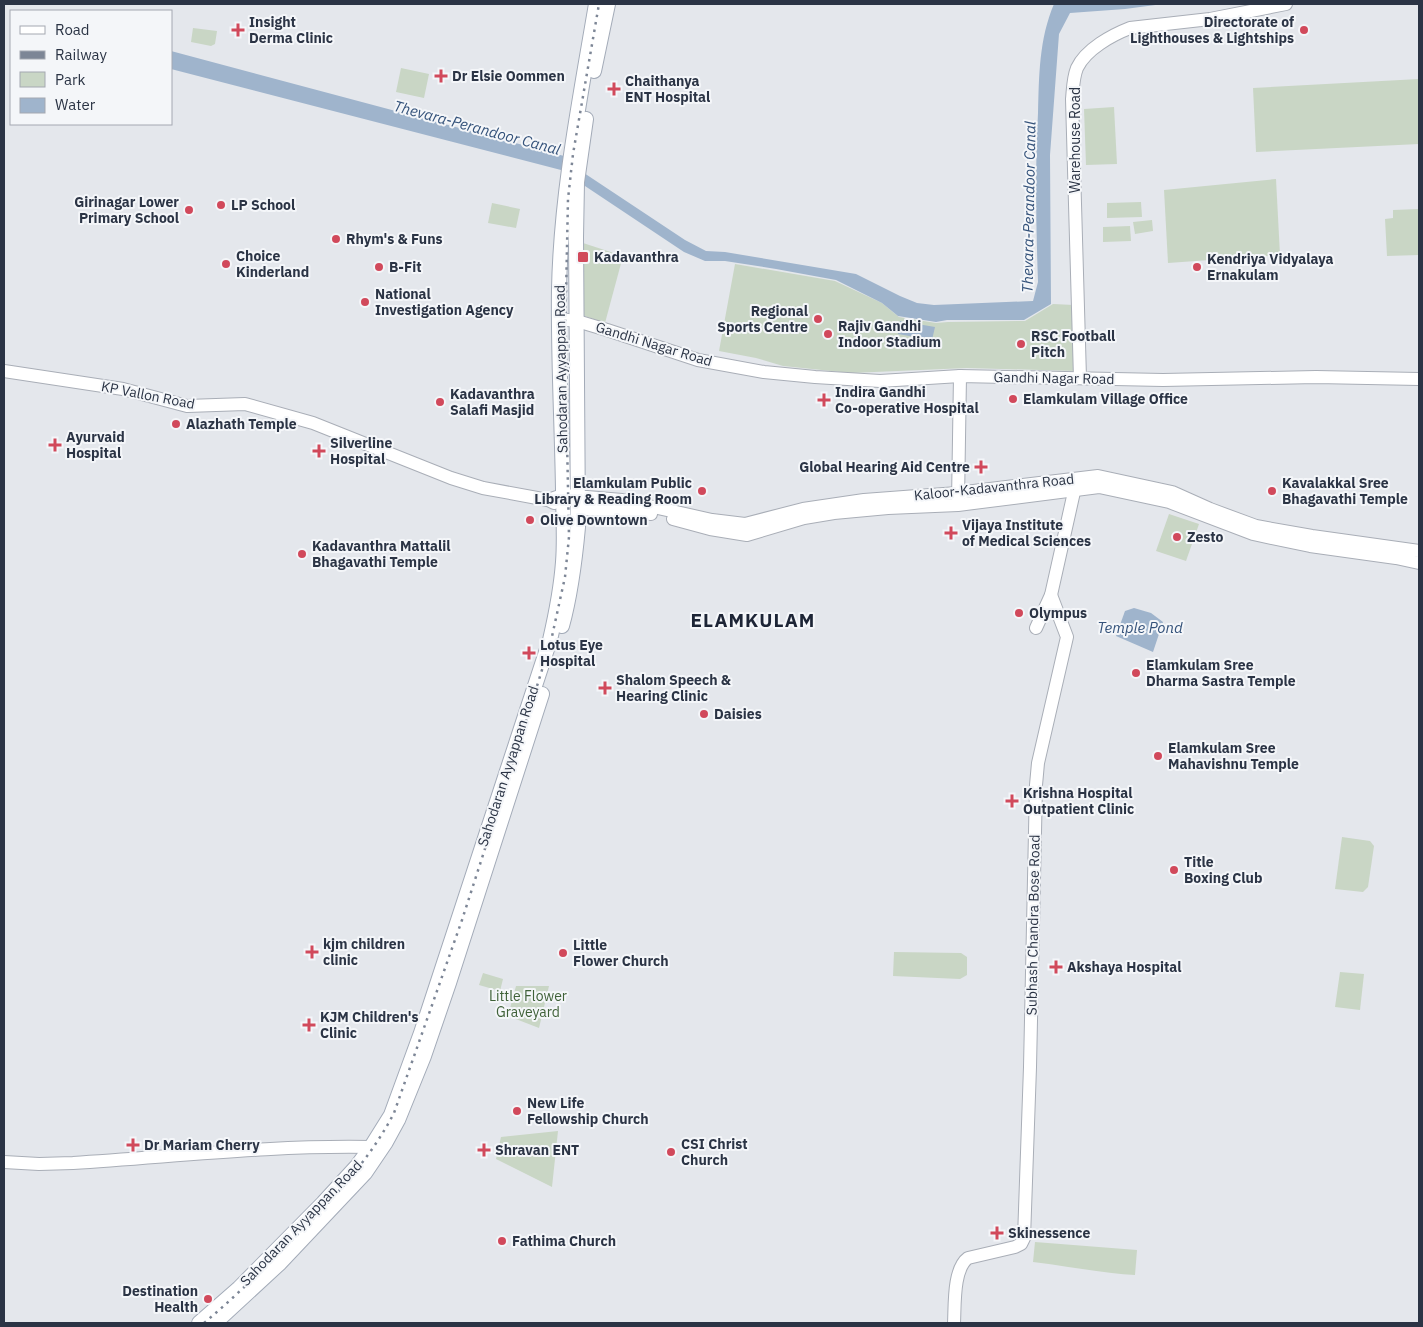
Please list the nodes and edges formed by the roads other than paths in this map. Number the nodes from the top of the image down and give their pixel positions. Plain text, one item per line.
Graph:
1 (596, 4) edge
2 (608, 4) edge
3 (1286, 4) edge
4 (575, 156) junction
5 (572, 180) junction
6 (559, 319) junction
7 (577, 321) junction
8 (4, 371) edge
9 (960, 376) junction
10 (1080, 378) junction
11 (1419, 379) edge
12 (1076, 484) junction
13 (957, 499) junction
14 (563, 502) junction
15 (578, 502) junction
16 (1311, 541) junction
17 (1419, 551) edge
18 (1419, 563) edge
19 (1051, 595) junction
20 (1036, 628) dead end
21 (497, 819) junction
22 (394, 1118) junction
23 (371, 1147) junction
24 (4, 1162) edge
25 (199, 1323) edge
26 (215, 1323) edge
27 (954, 1323) edge

1 - 4 main road, Sahodaran Ayyappan Road
2 - 4 main road, Sahodaran Ayyappan Road
3 - 10 street, Warehouse Road
4 - 5 main road, Sahodaran Ayyappan Road
5 - 6 main road, Sahodaran Ayyappan Road
5 - 7 main road, Sahodaran Ayyappan Road
6 - 7 street, Gandhi Nagar Road
6 - 14 main road, Sahodaran Ayyappan Road
7 - 9 street, Gandhi Nagar Road
7 - 15 main road, Sahodaran Ayyappan Road
8 - 14 street, KP Vallon Road
9 - 10 street, Gandhi Nagar Road
9 - 13 street
10 - 11 street, Gandhi Nagar Road
12 - 13 street, Kaloor-Kadavanthra Road
12 - 16 street, Kaloor-Kadavanthra Road
12 - 19 street
13 - 15 street, Kaloor-Kadavanthra Road
14 - 15 main road
14 - 21 main road, Sahodaran Ayyappan Road
15 - 21 main road, Sahodaran Ayyappan Road
16 - 17 street, Kaloor-Kadavanthra Road
16 - 18 street, Kaloor-Kadavanthra Road
19 - 20 street
19 - 27 street, Subhash Chandra Bose Road
21 - 22 main road, Sahodaran Ayyappan Road
22 - 23 main road, Sahodaran Ayyappan Road
22 - 26 main road, Sahodaran Ayyappan Road
23 - 24 street
23 - 25 main road, Sahodaran Ayyappan Road

